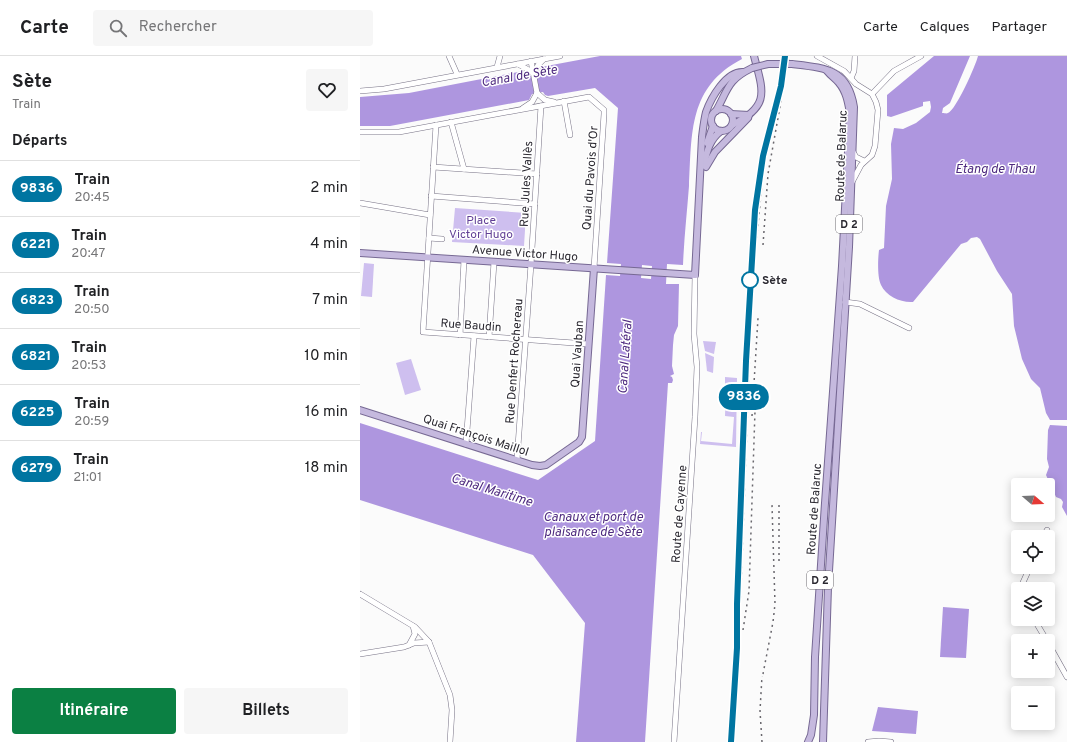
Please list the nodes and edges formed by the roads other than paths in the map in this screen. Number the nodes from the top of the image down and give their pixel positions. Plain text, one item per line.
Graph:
1 (449, 56) edge
2 (500, 56) edge
3 (560, 56) edge
4 (754, 56) edge
5 (817, 56) edge
6 (855, 56) edge
7 (921, 56) edge
8 (544, 59) junction
9 (531, 61) junction
10 (518, 64) junction
11 (497, 67) junction
12 (828, 71) junction
13 (743, 72) junction
14 (534, 73) junction
15 (457, 74) junction
16 (851, 78) junction
17 (360, 91) edge
18 (726, 92) junction
19 (537, 93) junction
20 (872, 94) junction
21 (564, 101) junction
22 (555, 103) junction
23 (541, 106) junction
24 (520, 110) junction
25 (716, 111) junction
26 (729, 112) junction
27 (749, 115) junction
28 (451, 122) junction
29 (436, 125) junction
30 (732, 125) junction
31 (712, 126) junction
32 (721, 131) junction
33 (360, 132) edge
34 (570, 135) dead end
35 (853, 152) junction
36 (702, 160) junction
37 (850, 162) junction
38 (862, 162) junction
39 (433, 167) junction
40 (464, 169) junction
41 (703, 173) junction
42 (536, 174) junction
43 (851, 183) junction
44 (432, 196) junction
45 (360, 203) edge
46 (535, 204) junction
47 (430, 215) junction
48 (697, 237) junction
49 (429, 238) junction
50 (442, 239) dead end
51 (360, 253) edge
52 (428, 257) junction
53 (464, 260) junction
54 (494, 262) junction
55 (531, 264) junction
56 (594, 268) junction
57 (695, 275) junction
58 (838, 301) junction
59 (846, 302) junction
60 (909, 328) dead end
61 (460, 335) junction
62 (474, 336) junction
63 (489, 337) junction
64 (526, 340) junction
65 (588, 344) junction
66 (360, 410) edge
67 (580, 440) joint
68 (466, 444) junction
69 (517, 460) junction
70 (360, 594) edge
71 (412, 625) junction
72 (429, 642) junction
73 (408, 645) junction
74 (360, 654) edge
75 (1055, 656) edge
76 (1067, 677) edge
77 (450, 742) edge
78 (674, 742) edge
79 (808, 742) edge
80 (823, 742) edge
81 (868, 742) edge
82 (891, 742) edge

1 - 15 street
2 - 11 street
3 - 8 street
4 - 27 main road
5 - 16 street
6 - 16 street
7 - 20 street
8 - 9 street
8 - 14 street
9 - 10 street
9 - 14 street
10 - 11 street
10 - 14 street
11 - 15 street
12 - 13 main road, Route de Balaruc / D 2, bridge
12 - 35 main road, Route de Balaruc / D 2
12 - 37 main road, Route de Balaruc / D 2
13 - 18 main road, D 2
13 - 36 main road, Route de Balaruc
14 - 19 street
15 - 17 street
16 - 20 street
18 - 25 main road, D 2
18 - 26 main road
19 - 22 street
19 - 24 street
20 - 38 street
21 - 22 street
21 - 34 street
21 - 56 street, Quai du Pavois d'Or
22 - 23 street
23 - 24 street
23 - 42 street, Rue Jules Vallès
24 - 28 street
25 - 26 main road
25 - 31 main road
26 - 27 main road
26 - 30 main road
27 - 30 main road
27 - 41 main road
28 - 29 street
28 - 40 street
29 - 33 street
29 - 39 street
30 - 32 main road
31 - 32 main road
31 - 36 main road
32 - 41 main road
35 - 37 main road, Route de Balaruc / D 2
35 - 38 street
36 - 48 main road
37 - 38 street
37 - 43 main road, Route de Balaruc / D 2
37 - 58 main road, Route de Balaruc / D 2
38 - 43 street
39 - 40 street
39 - 44 street
40 - 42 street
41 - 48 main road
42 - 46 street, Rue Jules Vallès
43 - 59 main road, Route de Balaruc / D 2
44 - 46 street
44 - 47 street
45 - 47 street
46 - 55 street, Rue Jules Vallès
47 - 49 street
48 - 57 main road
49 - 50 street
49 - 52 street
51 - 52 main road, Avenue Victor Hugo
52 - 53 main road, Avenue Victor Hugo
52 - 61 street, Rue Baudin
53 - 54 main road, Avenue Victor Hugo
53 - 61 street
54 - 55 main road, Avenue Victor Hugo
54 - 63 street
55 - 56 main road, Avenue Victor Hugo
55 - 64 street, Rue Denfert Rochereau
56 - 57 main road, Avenue Victor Hugo
56 - 65 main road, Quai Vauban
57 - 78 street, Route de Cayenne
58 - 59 main road
58 - 79 main road, Route de Balaruc / D 2
59 - 60 street
59 - 80 main road, Route de Balaruc / D 2
61 - 62 street, Rue Baudin
62 - 63 street, Rue Baudin
62 - 68 street
63 - 64 street, Rue Baudin
64 - 65 street, Rue Baudin
64 - 69 street, Rue Denfert Rochereau
65 - 67 main road, Quai Vauban
66 - 68 main road, Quai François Maillol
67 - 69 main road, Quai François Maillol
68 - 69 main road, Quai François Maillol
70 - 71 street
71 - 72 street
71 - 73 street
72 - 73 street
72 - 77 street
73 - 74 street
75 - 76 street
79 - 80 main road
81 - 82 street

